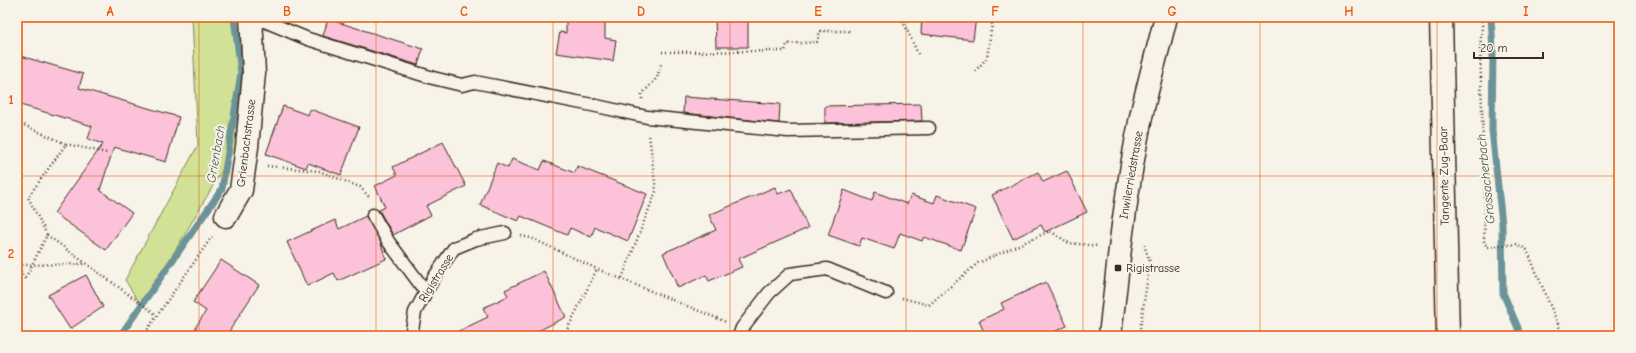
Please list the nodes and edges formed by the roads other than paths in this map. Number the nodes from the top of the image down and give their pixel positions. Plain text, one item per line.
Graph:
1 (251, 17) edge
2 (255, 17) edge
3 (1166, 17) edge
4 (1441, 17) edge
5 (929, 128) dead end
6 (374, 210) road end
7 (226, 216) road end
8 (505, 233) road end
9 (426, 292) junction
10 (886, 293) road end
11 (740, 332) edge
12 (412, 336) edge
13 (1110, 336) edge
14 (1448, 336) edge

1 - 7 street, Grienbachstrasse
2 - 5 lane
3 - 13 street, Inwilerriedstrasse
4 - 14 street, Tangente Zug-Baar
6 - 9 lane
8 - 9 lane, Rigistrasse
9 - 12 lane, Rigistrasse
10 - 11 lane

